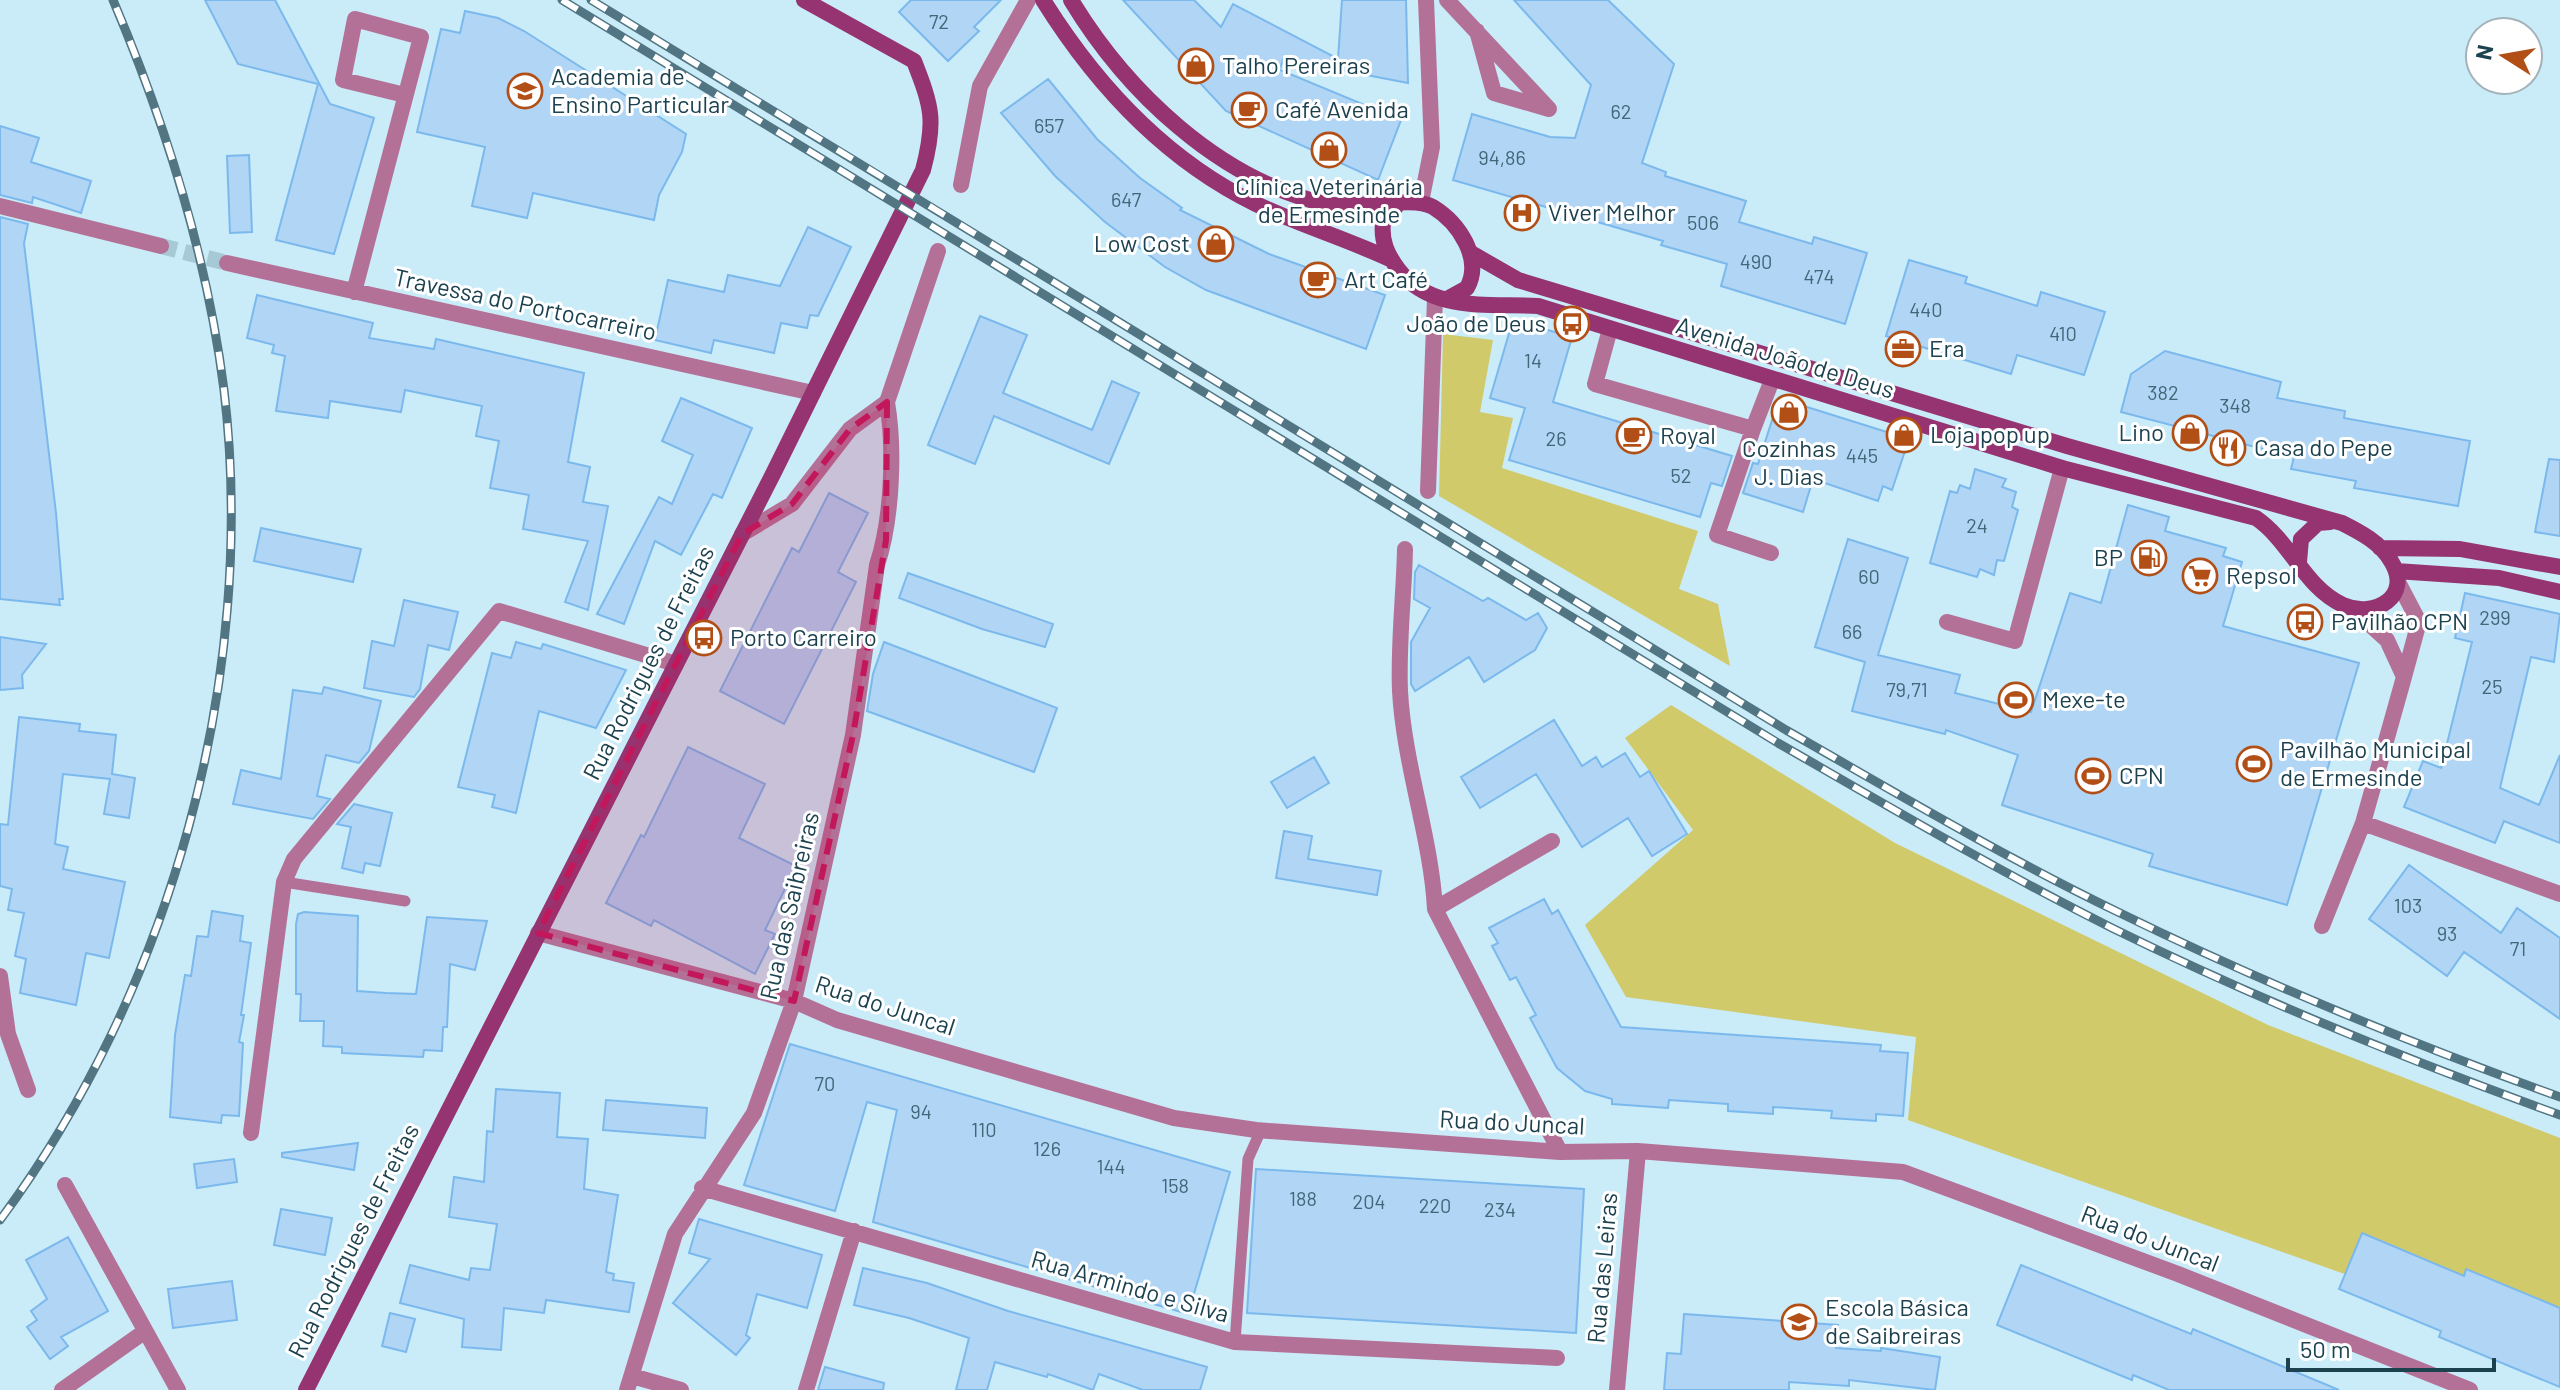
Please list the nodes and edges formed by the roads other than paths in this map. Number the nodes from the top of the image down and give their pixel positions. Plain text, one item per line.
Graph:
1 (804, 0) edge
2 (1028, 0) edge
3 (1043, 0) edge
4 (1071, 0) edge
5 (1426, 0) edge
6 (1447, 0) edge
7 (1477, 31) junction
8 (405, 95) junction
9 (961, 185) dead end
10 (1421, 202) junction
11 (1398, 204) junction
12 (0, 206) edge
13 (161, 246) tunnel mouth
14 (938, 251) dead end
15 (1471, 253) junction
16 (1392, 260) junction
17 (227, 263) tunnel mouth
18 (354, 292) junction
19 (1441, 298) junction
20 (1610, 329) junction
21 (1772, 380) junction
22 (813, 393) junction
23 (887, 402) junction
24 (1753, 429) junction
25 (2114, 459) junction
26 (2062, 468) junction
27 (2107, 480) junction
28 (1428, 491) dead end
29 (2330, 522) junction
30 (742, 534) junction
31 (2380, 548) junction
32 (1405, 549) dead end
33 (1771, 553) dead end
34 (2299, 562) junction
35 (2560, 567) edge
36 (2397, 577) junction
37 (2560, 592) edge
38 (2353, 609) junction
39 (1947, 622) dead end
40 (676, 664) junction
41 (2404, 677) junction
42 (2363, 823) junction
43 (1552, 841) dead end
44 (284, 882) junction
45 (2560, 894) edge
46 (405, 901) dead end
47 (1435, 909) junction
48 (2322, 926) dead end
49 (538, 933) junction
50 (0, 976) edge
51 (794, 1001) junction
52 (28, 1090) dead end
53 (1261, 1130) junction
54 (251, 1133) dead end
55 (1638, 1151) junction
56 (1560, 1152) junction
57 (65, 1185) dead end
58 (702, 1188) junction
59 (854, 1231) junction
60 (144, 1332) junction
61 (1235, 1342) junction
62 (1557, 1358) dead end
63 (630, 1383) edge
64 (62, 1390) edge
65 (178, 1390) edge
66 (306, 1390) edge
67 (681, 1390) edge
68 (806, 1390) edge
69 (1617, 1390) edge
70 (2470, 1390) edge

1 - 22 main road, Rua Rodrigues de Freitas
2 - 9 street
3 - 16 main road, Avenida João de Deus
4 - 11 main road
5 - 10 street
6 - 7 street
7 - 7 street
8 - 8 street
8 - 18 street
10 - 11 main road
10 - 15 main road, Avenida João de Deus
11 - 16 main road
12 - 13 street
14 - 23 street
15 - 19 main road
15 - 25 main road, Avenida João de Deus
16 - 19 main road, Avenida João de Deus
17 - 18 street, Travessa do Portocarreiro
18 - 22 street, Travessa do Portocarreiro
19 - 20 main road, Avenida João de Deus
19 - 28 street
20 - 21 main road, Avenida João de Deus
20 - 24 street
21 - 24 street
21 - 26 main road, Avenida João de Deus
22 - 30 main road, Rua Rodrigues de Freitas
23 - 30 street
23 - 51 street, Rua das Saibreiras
24 - 33 street
25 - 27 main road
25 - 29 main road, Avenida João de Deus
26 - 27 main road, Avenida João de Deus
26 - 39 street
27 - 34 main road, Avenida João de Deus
29 - 31 main road, Avenida João de Deus
29 - 34 main road
30 - 40 main road, Rua Rodrigues de Freitas
31 - 35 main road
31 - 36 main road, Avenida João de Deus
32 - 47 street
34 - 38 main road, Avenida João de Deus
36 - 37 main road
36 - 38 main road
36 - 41 street
38 - 41 street
40 - 44 street
40 - 49 main road, Rua Rodrigues de Freitas
41 - 42 street
42 - 45 street
42 - 48 street
43 - 47 street
44 - 46 lane
44 - 54 street
47 - 56 street
49 - 51 street, Rua do Juncal
49 - 66 main road, Rua Rodrigues de Freitas
50 - 52 street
51 - 53 street, Rua do Juncal
51 - 58 street, Rua das Saibreiras
53 - 56 street, Rua do Juncal
53 - 61 lane
55 - 56 street, Rua do Juncal
55 - 69 street, Rua das Leiras
55 - 70 street, Rua do Juncal
57 - 60 street
58 - 59 street, Rua Armindo e Silva
58 - 63 street, Rua das Saibreiras
59 - 61 street, Rua Armindo e Silva
59 - 68 street
60 - 64 street
60 - 65 street
61 - 62 street, Rua Armindo e Silva
63 - 67 street

